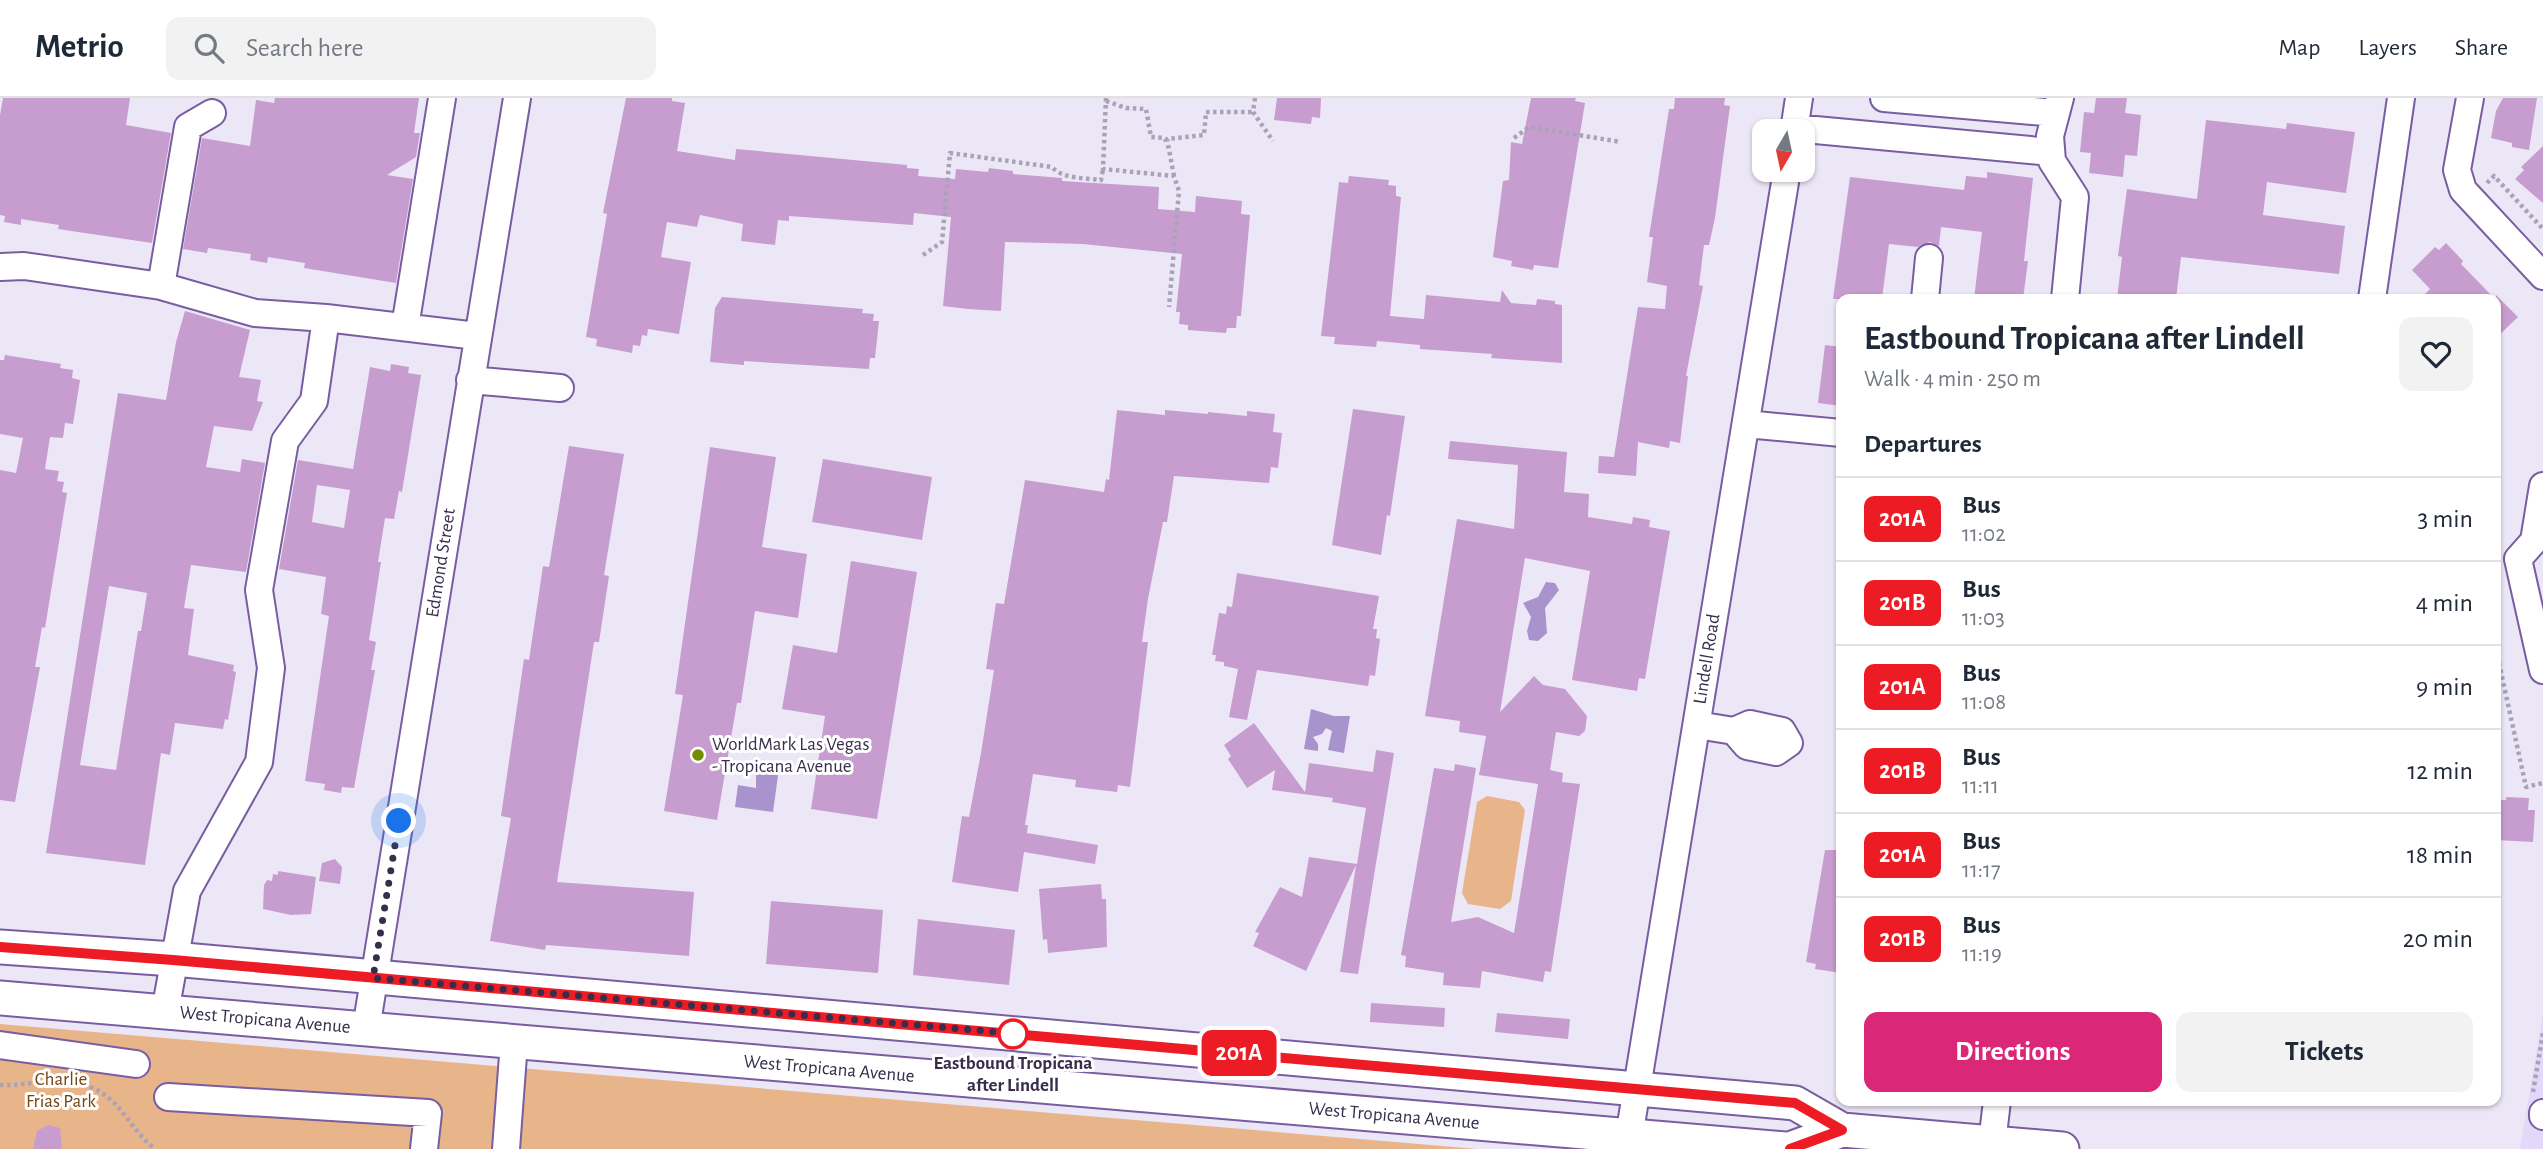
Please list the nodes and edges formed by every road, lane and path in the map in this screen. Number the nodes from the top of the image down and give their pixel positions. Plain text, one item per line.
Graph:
1 (442, 98) edge
2 (517, 98) edge
3 (1255, 98) edge
4 (1799, 98) edge
5 (1884, 98) edge
6 (2401, 98) edge
7 (2470, 98) edge
8 (1106, 99) edge
9 (1958, 101) edge
10 (2058, 105) edge
11 (1253, 112) junction
12 (212, 113) dead end
13 (1796, 119) edge
14 (1815, 132) edge
15 (1514, 138) dead end
16 (1167, 141) junction
17 (1273, 141) dead end
18 (1621, 142) dead end
19 (2051, 152) junction
20 (1103, 169) junction
21 (1174, 176) junction
22 (1785, 182) edge
23 (2480, 189) dead end
24 (2543, 229) edge
25 (923, 255) dead end
26 (1929, 258) dead end
27 (0, 267) edge
28 (2543, 276) edge
29 (161, 286) junction
30 (1925, 294) edge
31 (2065, 294) edge
32 (2373, 294) edge
33 (1169, 307) dead end
34 (326, 318) junction
35 (405, 327) junction
36 (477, 336) junction
37 (470, 380) junction
38 (560, 388) dead end
39 (1746, 424) junction
40 (1836, 433) edge
41 (2543, 486) edge
42 (2507, 558) edge
43 (2543, 670) edge
44 (2501, 672) edge
45 (1697, 725) junction
46 (1734, 731) dead end
47 (2543, 783) edge
48 (0, 947) edge
49 (173, 960) junction
50 (373, 978) junction
51 (0, 998) edge
52 (727, 1009) junction
53 (165, 1012) junction
54 (366, 1029) junction
55 (2543, 1033) edge
56 (514, 1042) junction
57 (0, 1045) edge
58 (1154, 1046) junction
59 (1193, 1049) junction
60 (723, 1060) junction
61 (136, 1063) dead end
62 (0, 1085) edge
63 (1637, 1088) junction
64 (1150, 1095) junction
65 (168, 1097) dead end
66 (1189, 1099) junction
67 (1996, 1106) edge
68 (2539, 1110) edge
69 (1842, 1130) junction
70 (1628, 1143) edge
71 (1992, 1143) junction
72 (155, 1149) edge
73 (424, 1149) edge
74 (506, 1149) edge
75 (1787, 1149) edge
76 (2062, 1149) edge

1 - 35 street
2 - 36 street, Edmond Street
3 - 11 path
4 - 13 street
5 - 9 street
6 - 32 street
7 - 28 street
8 - 16 path
8 - 20 path
9 - 10 street
10 - 19 street
11 - 16 path
11 - 17 path
12 - 29 street
14 - 19 street
15 - 18 path
16 - 21 path
19 - 31 street
20 - 21 path
20 - 25 path
21 - 33 path
22 - 39 street, Lindell Road
23 - 24 path
26 - 30 street
27 - 29 street
29 - 34 street
34 - 35 street
34 - 49 street
35 - 36 street
36 - 37 street, Edmond Street
37 - 38 street
37 - 50 street, Edmond Street
39 - 40 street
39 - 45 street, Lindell Road
41 - 42 street
42 - 43 street
44 - 47 path
45 - 46 street
45 - 63 street, Lindell Road
48 - 49 main road, West Tropicana Avenue
49 - 50 main road, West Tropicana Avenue
49 - 53 street
50 - 52 main road, West Tropicana Avenue
50 - 54 street, Edmond Street
51 - 53 main road, West Tropicana Avenue
52 - 58 main road, West Tropicana Avenue
52 - 60 main road
53 - 54 main road, West Tropicana Avenue
54 - 56 main road, West Tropicana Avenue
55 - 68 path
56 - 60 main road, West Tropicana Avenue
56 - 74 street
57 - 61 street
58 - 59 main road, West Tropicana Avenue
58 - 64 main road
59 - 63 main road, West Tropicana Avenue
59 - 66 main road
60 - 64 main road, West Tropicana Avenue
62 - 72 path
63 - 69 main road, West Tropicana Avenue
63 - 70 street, Lindell Road
64 - 66 main road, West Tropicana Avenue
65 - 73 street
66 - 70 main road, West Tropicana Avenue
67 - 71 street
69 - 71 main road, West Tropicana Avenue
69 - 75 main road, West Tropicana Avenue
70 - 75 main road, West Tropicana Avenue
71 - 76 main road, West Tropicana Avenue

